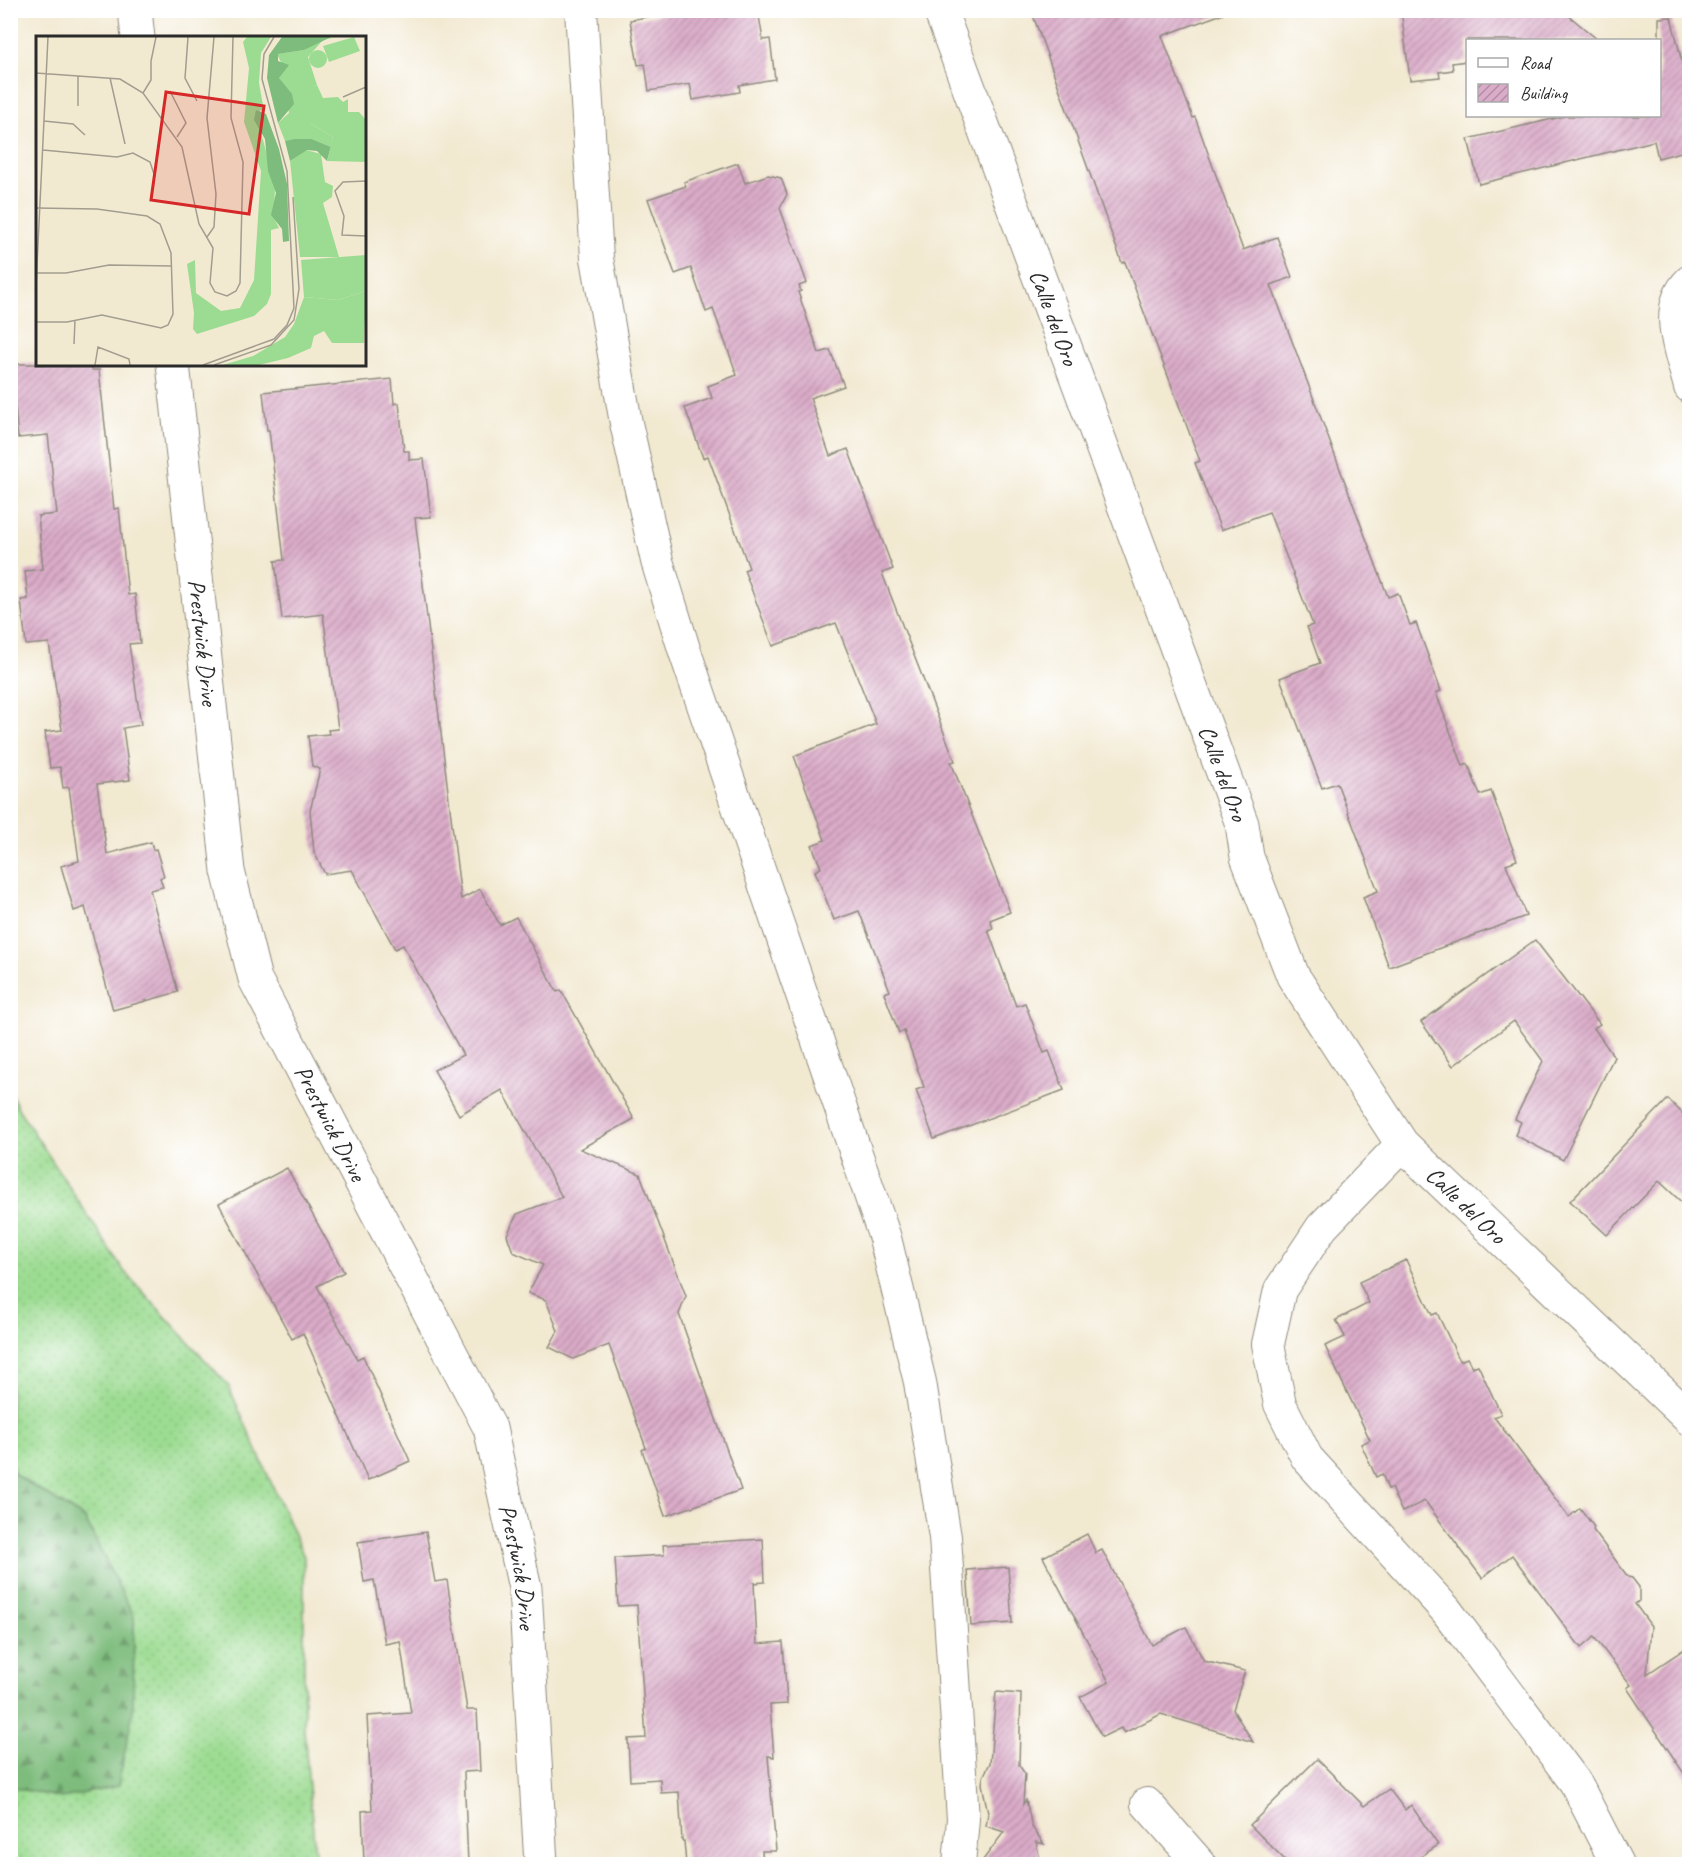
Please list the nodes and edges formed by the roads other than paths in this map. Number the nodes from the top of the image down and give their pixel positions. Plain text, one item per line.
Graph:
1 (135, 10) edge
2 (581, 10) edge
3 (940, 10) edge
4 (138, 36) edge
5 (1689, 281) edge
6 (173, 366) edge
7 (1689, 387) edge
8 (1402, 1144) junction
9 (1689, 1419) edge
10 (1147, 1804) dead end
11 (541, 1864) edge
12 (959, 1864) edge
13 (1200, 1864) edge
14 (1617, 1864) edge

1 - 4 street
2 - 12 street
3 - 8 street, Calle del Oro
5 - 7 street
6 - 11 street, Prestwick Drive
8 - 9 street, Calle del Oro
8 - 14 street
10 - 13 street

